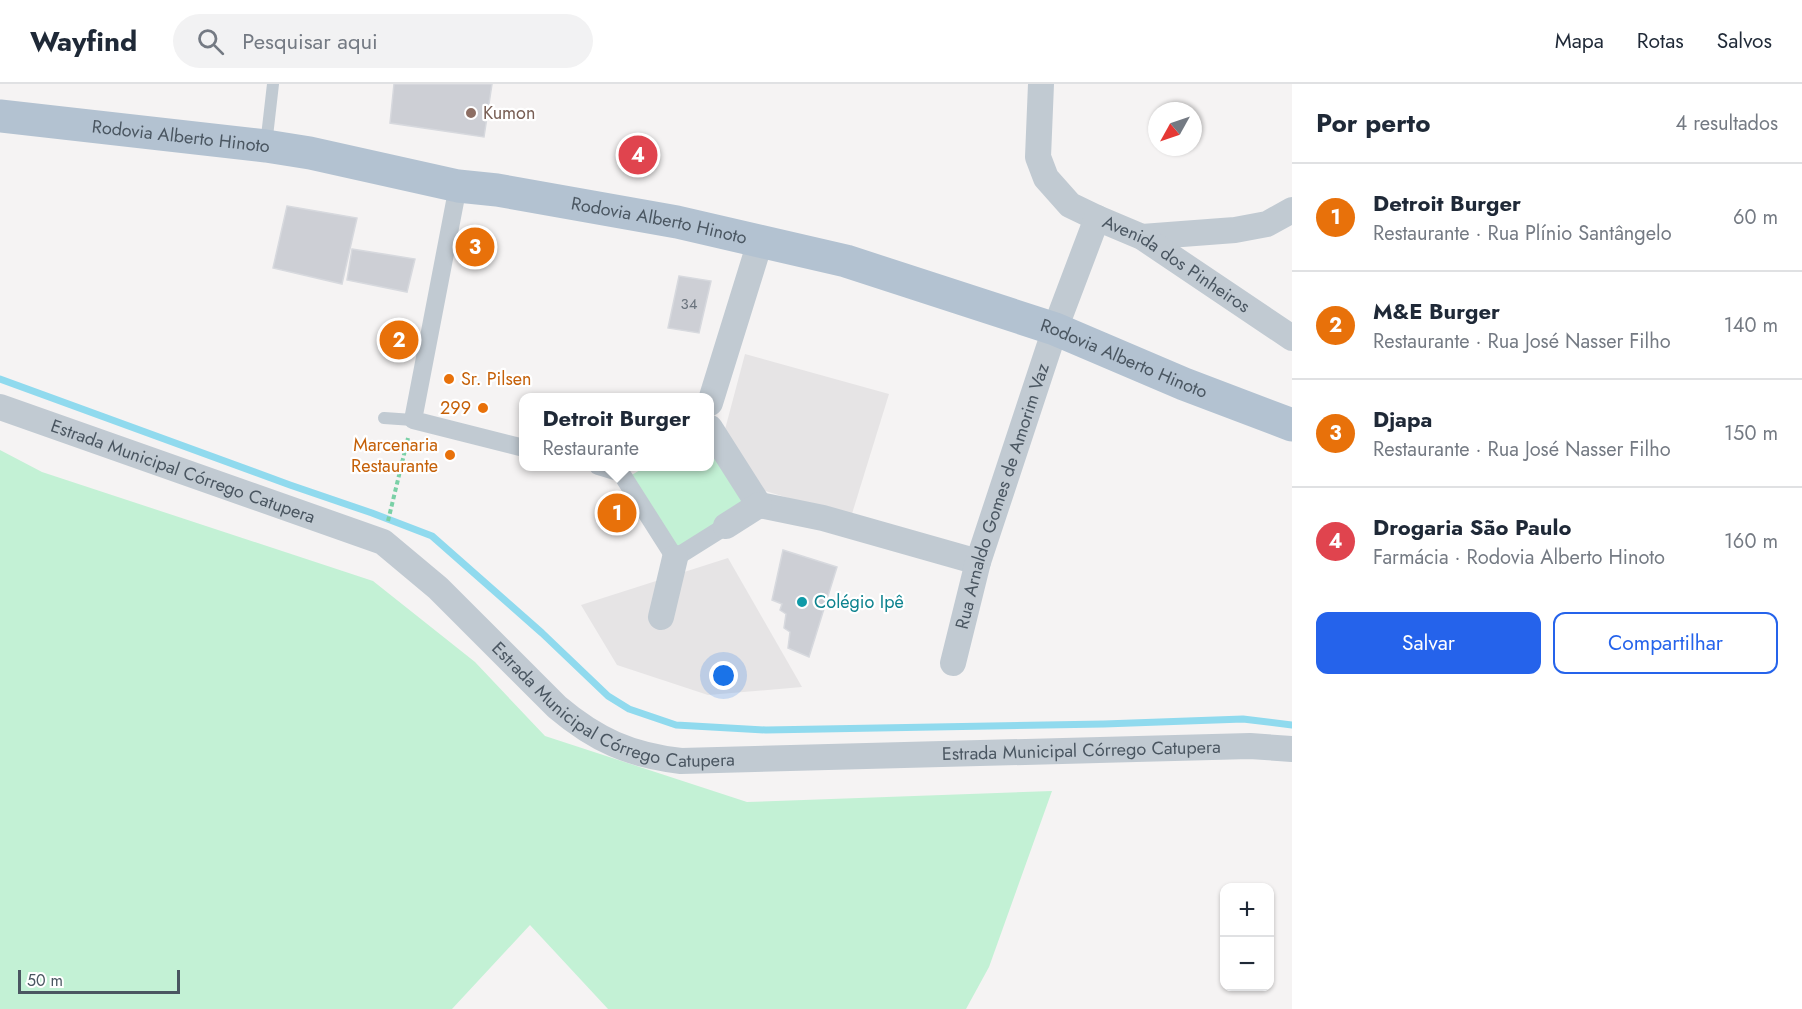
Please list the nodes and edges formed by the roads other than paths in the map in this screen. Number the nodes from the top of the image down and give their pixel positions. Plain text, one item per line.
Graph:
1 (273, 84) edge
2 (1041, 84) edge
3 (0, 116) edge
4 (266, 146) junction
5 (458, 186) junction
6 (1292, 210) edge
7 (1097, 218) junction
8 (1142, 237) junction
9 (760, 242) junction
10 (1055, 329) junction
11 (1292, 338) edge
12 (713, 393) edge
13 (0, 407) edge
14 (384, 418) dead end
15 (413, 420) junction
16 (1292, 425) edge
17 (714, 434) edge
18 (519, 447) edge
19 (627, 471) edge
20 (759, 505) junction
21 (726, 526) joint
22 (675, 558) junction
23 (978, 562) junction
24 (661, 617) dead end
25 (953, 663) dead end
26 (1292, 749) edge

1 - 4 lane
2 - 7 street
3 - 4 main road, Rodovia Alberto Hinoto
4 - 5 main road, Rodovia Alberto Hinoto
5 - 9 main road, Rodovia Alberto Hinoto
5 - 15 street
6 - 8 street
7 - 8 street, Avenida dos Pinheiros
7 - 10 street, Avenida dos Pinheiros
8 - 11 street, Avenida dos Pinheiros
9 - 10 main road, Rodovia Alberto Hinoto
9 - 12 street
10 - 16 main road, Rodovia Alberto Hinoto
10 - 23 street, Rua Arnaldo Gomes de Amorim Vaz
13 - 26 street, Estrada Municipal Córrego Catupera
14 - 15 lane
15 - 18 street
17 - 20 street
19 - 22 street
20 - 21 street
20 - 23 street
21 - 22 street
22 - 24 street
23 - 25 street, Rua Arnaldo Gomes de Amorim Vaz

